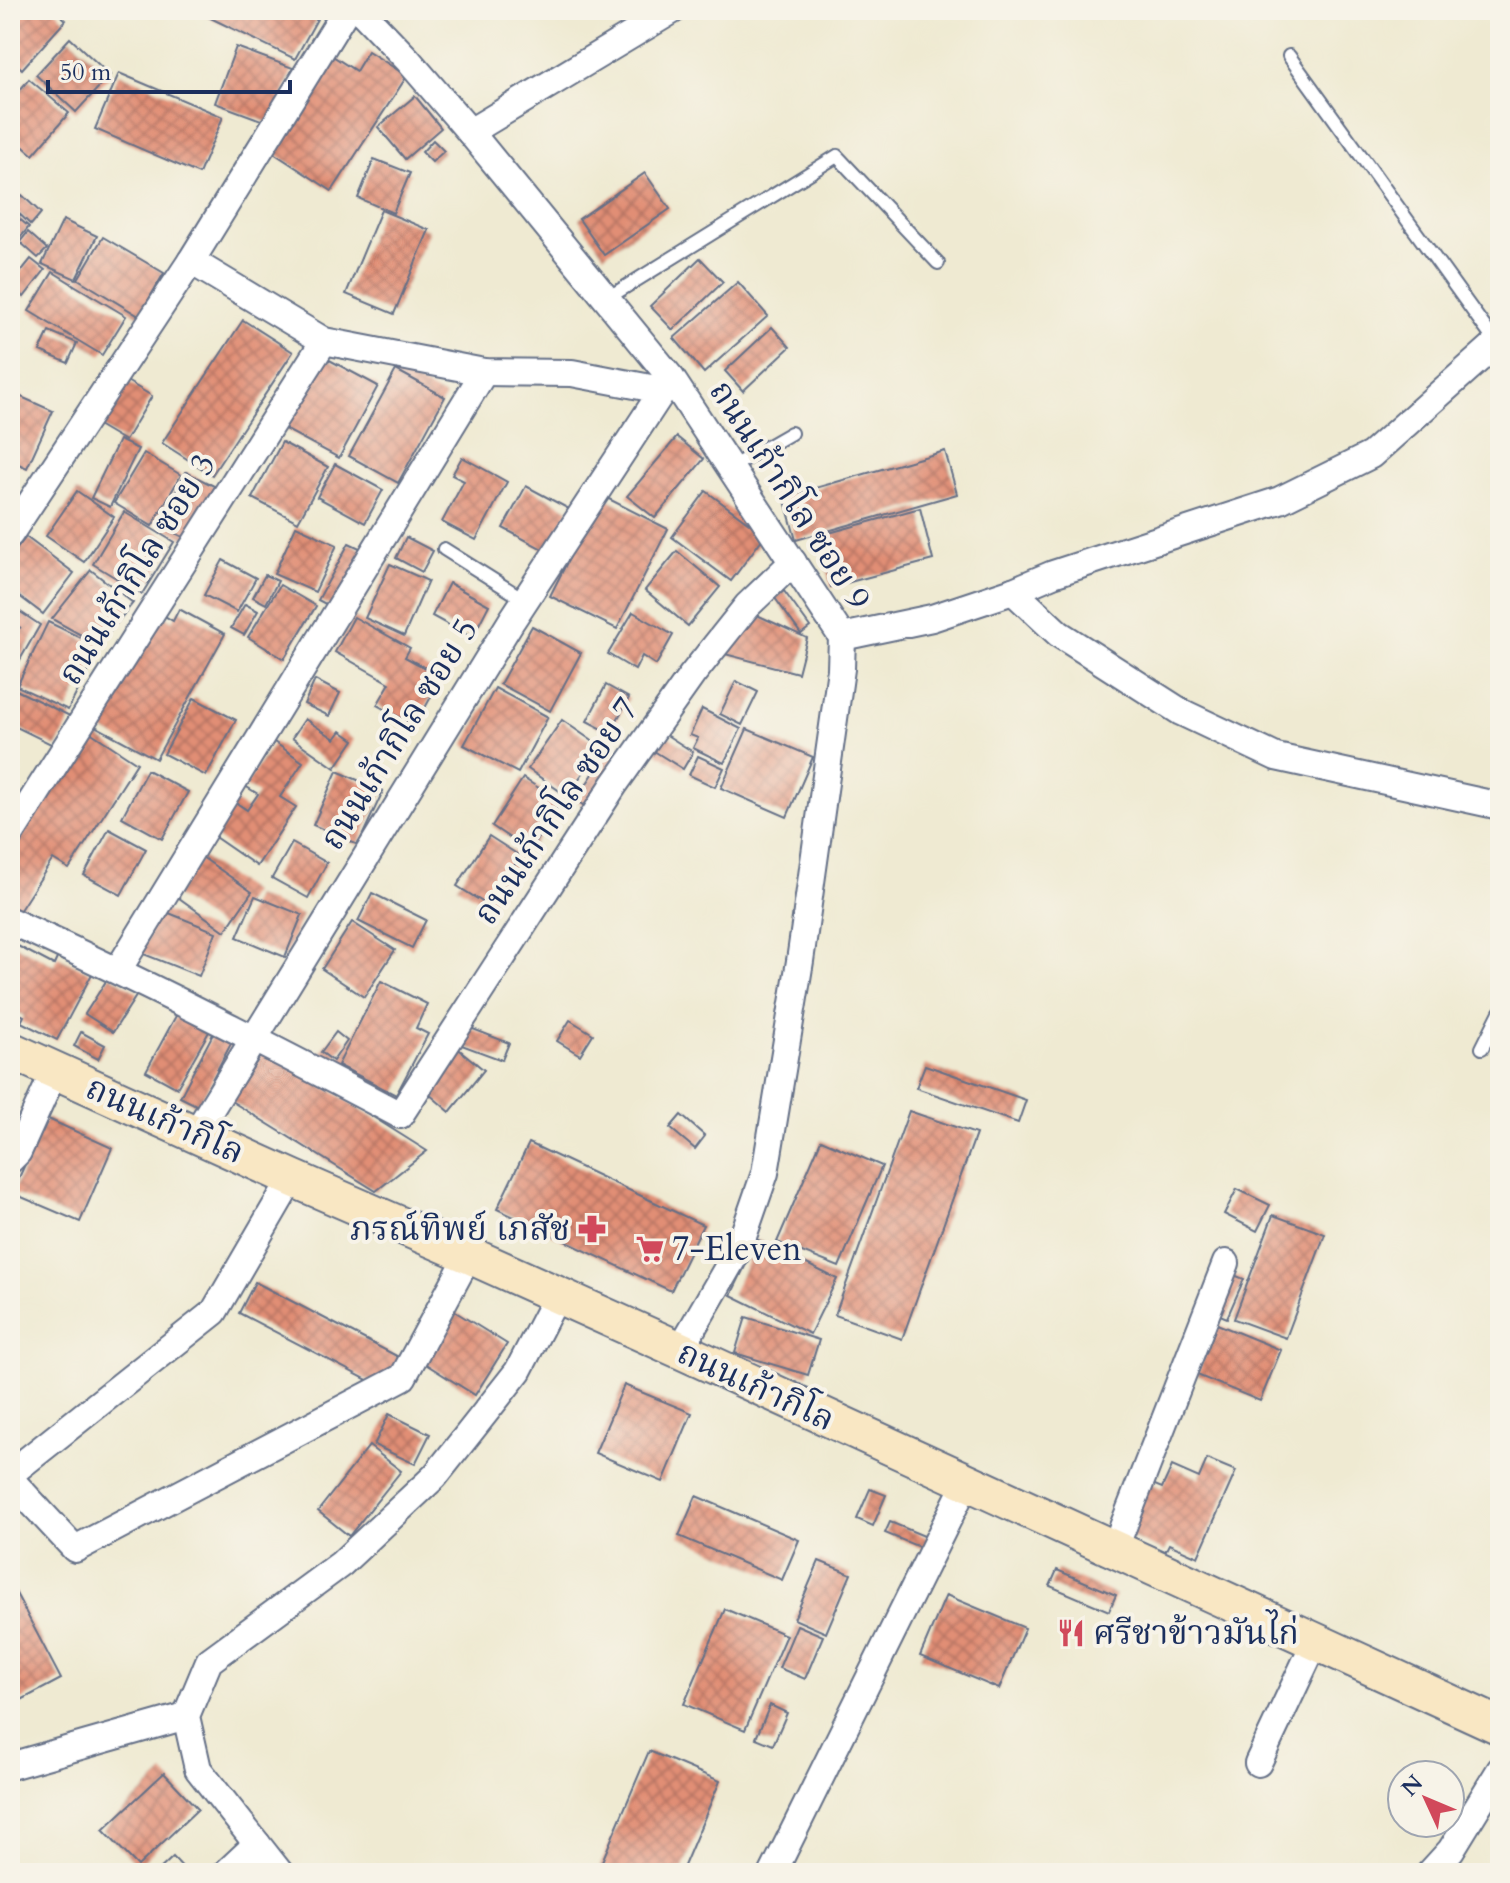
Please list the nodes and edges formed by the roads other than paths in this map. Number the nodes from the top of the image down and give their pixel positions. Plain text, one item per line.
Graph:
1 (346, 10) edge
2 (360, 10) edge
3 (673, 10) edge
4 (1289, 56) dead end
5 (470, 132) junction
6 (191, 261) junction
7 (938, 263) dead end
8 (606, 299) junction
9 (324, 341) junction
10 (1498, 341) edge
11 (484, 372) junction
12 (666, 384) junction
13 (791, 433) dead end
14 (730, 468) junction
15 (10, 534) edge
16 (444, 549) dead end
17 (793, 562) junction
18 (1013, 591) junction
19 (525, 600) junction
20 (842, 637) junction
21 (1500, 806) edge
22 (10, 835) edge
23 (10, 921) edge
24 (118, 970) junction
25 (1500, 1012) edge
26 (254, 1038) junction
27 (1482, 1048) dead end
28 (10, 1050) edge
29 (55, 1070) junction
30 (196, 1133) junction
31 (10, 1160) edge
32 (292, 1178) junction
33 (469, 1255) junction
34 (1226, 1263) dead end
35 (557, 1296) junction
36 (680, 1350) junction
37 (10, 1476) edge
38 (966, 1483) junction
39 (1114, 1550) junction
40 (1315, 1642) junction
41 (186, 1716) junction
42 (1500, 1726) edge
43 (1258, 1763) dead end
44 (10, 1766) edge
45 (1500, 1770) edge
46 (257, 1844) junction
47 (226, 1873) edge
48 (280, 1873) edge
49 (773, 1873) edge
50 (1430, 1873) edge

1 - 6 street
2 - 5 street, ถนนเก้ากิโล ซอย 9
3 - 5 street
4 - 10 lane
5 - 8 street, ถนนเก้ากิโล ซอย 9
6 - 9 street
6 - 15 street
7 - 8 lane
8 - 12 street, ถนนเก้ากิโล ซอย 9
9 - 11 street
9 - 22 street, ถนนเก้ากิโล ซอย 3
10 - 18 street
11 - 12 street
11 - 24 street
12 - 14 street, ถนนเก้ากิโล ซอย 9
12 - 19 street, ถนนเก้ากิโล ซอย 5
13 - 14 lane
14 - 17 street, ถนนเก้ากิโล ซอย 9
16 - 19 lane
17 - 20 street, ถนนเก้ากิโล ซอย 9
17 - 26 street, ถนนเก้ากิโล ซอย 7
18 - 20 street
18 - 21 street
19 - 26 street, ถนนเก้ากิโล ซอย 5
20 - 36 street, ถนนเก้ากิโล ซอย 9
23 - 24 street
24 - 26 street
25 - 27 lane
26 - 30 street, ถนนเก้ากิโล ซอย 5
28 - 29 main road, ถนนเก้ากิโล
29 - 30 main road, ถนนเก้ากิโล
29 - 31 street
30 - 32 main road, ถนนเก้ากิโล
32 - 33 main road, ถนนเก้ากิโล
32 - 37 street
33 - 35 main road, ถนนเก้ากิโล
33 - 37 street
34 - 39 street
35 - 36 main road, ถนนเก้ากิโล
35 - 41 street
36 - 38 main road, ถนนเก้ากิโล
38 - 39 main road, ถนนเก้ากิโล
38 - 49 street
39 - 40 main road, ถนนเก้ากิโล
40 - 42 main road, ถนนเก้ากิโล
40 - 43 street
41 - 44 street
41 - 46 street
45 - 50 street
46 - 47 street
46 - 48 street

